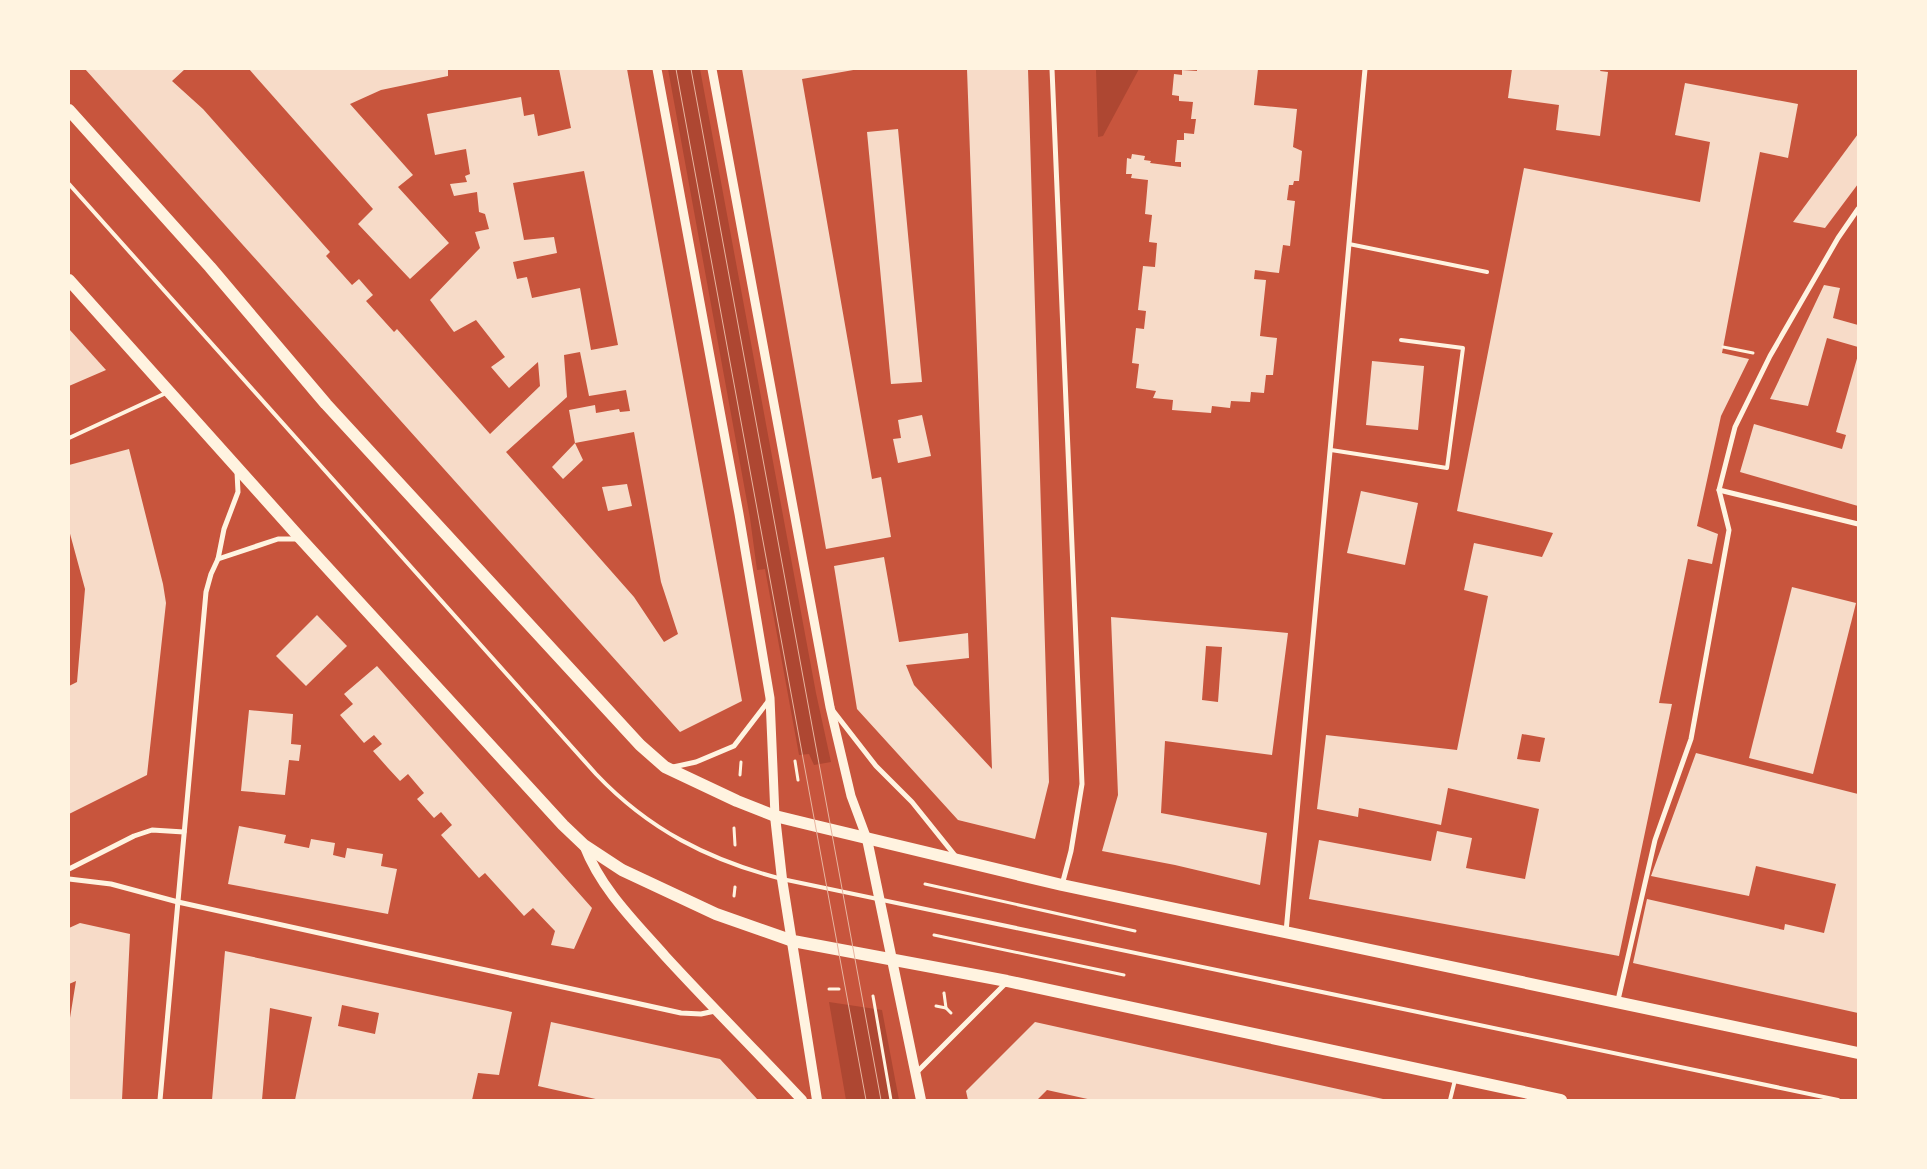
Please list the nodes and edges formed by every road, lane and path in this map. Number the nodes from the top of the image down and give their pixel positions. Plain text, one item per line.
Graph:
1 (657, 69) edge
2 (712, 69) edge
3 (1052, 69) edge
4 (1365, 69) edge
5 (69, 110) edge
6 (69, 184) edge
7 (1858, 209) edge
8 (1350, 244) junction
9 (1487, 272) dead end
10 (69, 280) edge
11 (1401, 340) dead end
12 (1723, 347) dead end
13 (1770, 356) junction
14 (171, 391) junction
15 (69, 438) edge
16 (1330, 450) junction
17 (237, 467) junction
18 (1719, 490) junction
19 (1858, 524) edge
20 (301, 539) junction
21 (218, 559) junction
22 (770, 698) junction
23 (830, 707) junction
24 (748, 764) dead end
25 (665, 768) junction
26 (740, 775) dead end
27 (793, 778) dead end
28 (804, 781) dead end
29 (775, 816) junction
30 (734, 828) dead end
31 (184, 832) junction
32 (867, 838) junction
33 (584, 845) junction
34 (735, 848) dead end
35 (959, 860) junction
36 (69, 869) edge
37 (924, 878) dead end
38 (69, 879) edge
39 (782, 879) junction
40 (925, 884) junction
41 (1062, 885) junction
42 (926, 891) dead end
43 (880, 899) junction
44 (178, 902) junction
45 (932, 926) dead end
46 (1135, 931) dead end
47 (1286, 932) junction
48 (934, 934) junction
49 (793, 941) junction
50 (935, 944) dead end
51 (892, 959) junction
52 (1124, 975) dead end
53 (1008, 982) junction
54 (829, 989) dead end
55 (839, 989) dead end
56 (944, 993) dead end
57 (879, 997) dead end
58 (1618, 1000) junction
59 (936, 1006) dead end
60 (715, 1010) junction
61 (1858, 1052) edge
62 (916, 1074) junction
63 (1455, 1078) junction
64 (160, 1100) edge
65 (802, 1100) edge
66 (817, 1100) edge
67 (891, 1100) edge
68 (921, 1100) edge
69 (1450, 1100) edge
70 (1561, 1100) edge
71 (1838, 1100) edge

1 - 22 street
2 - 23 street
3 - 41 street
4 - 8 street
5 - 25 main road
6 - 39 lane
7 - 13 street
8 - 9 lane
8 - 16 street
10 - 14 main road
11 - 16 lane
12 - 13 path
13 - 18 street
14 - 15 lane
14 - 17 main road
16 - 47 street
17 - 20 main road
17 - 21 street
18 - 19 street
18 - 58 street
20 - 21 street
20 - 33 main road
21 - 31 street
22 - 25 street
22 - 29 street
23 - 32 street
23 - 35 street
24 - 26 path
25 - 29 main road
27 - 28 path
29 - 32 main road
29 - 39 main road
30 - 34 path
31 - 36 street
31 - 44 street
32 - 35 main road
32 - 43 main road
33 - 49 main road
33 - 60 main road
35 - 41 main road
37 - 40 path
38 - 44 street
39 - 43 lane
39 - 49 main road
40 - 42 path
40 - 46 path
41 - 47 main road
43 - 51 main road
43 - 71 lane
44 - 60 street
44 - 64 street
45 - 48 path
47 - 58 main road
48 - 50 path
48 - 52 path
49 - 51 main road
49 - 66 main road
51 - 53 main road
51 - 62 main road
53 - 62 street
53 - 63 main road
54 - 55 path
56 - 59 path
57 - 67 path
58 - 61 main road
60 - 65 main road
62 - 68 main road
63 - 69 lane
63 - 70 main road

